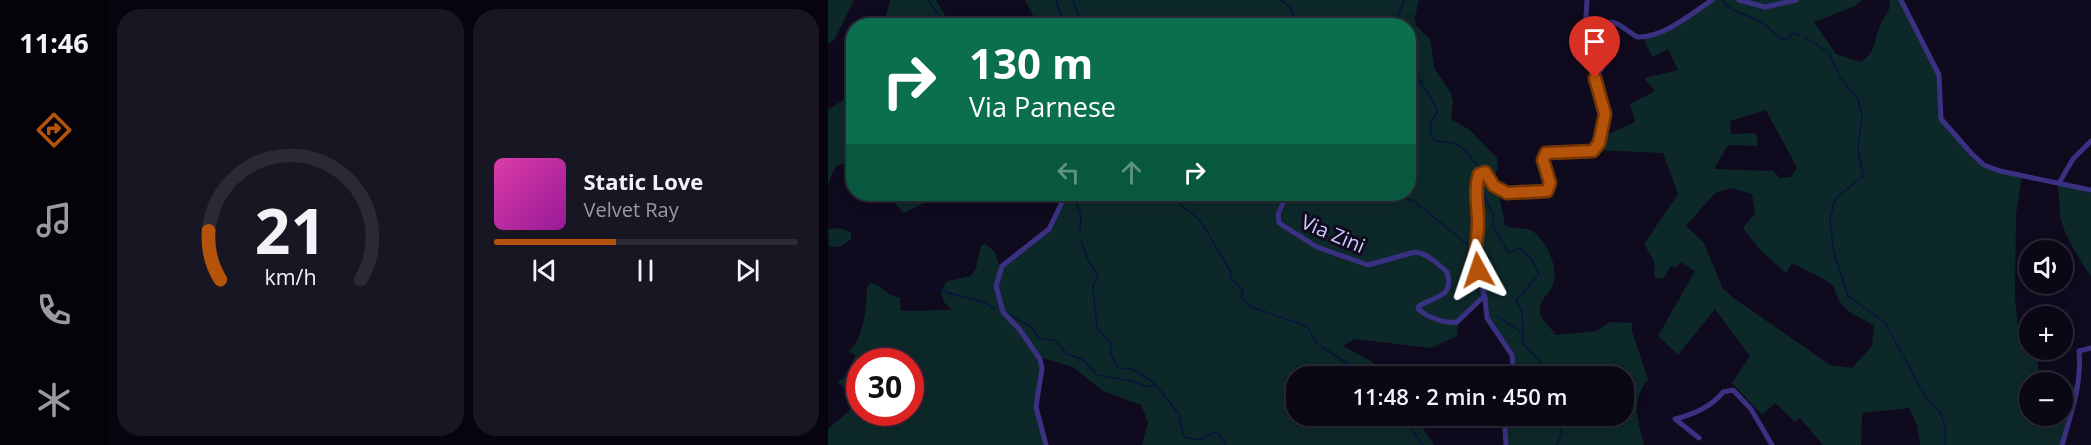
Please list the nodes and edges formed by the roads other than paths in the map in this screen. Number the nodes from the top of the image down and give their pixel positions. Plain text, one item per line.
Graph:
1 (1587, 0) edge
2 (1712, 0) edge
3 (1739, 0) edge
4 (1796, 0) edge
5 (1901, 0) edge
6 (1585, 33) dead end
7 (2091, 141) edge
8 (2059, 183) junction
9 (2091, 190) edge
10 (1062, 201) edge
11 (1284, 201) edge
12 (1485, 298) junction
13 (2091, 348) edge
14 (1513, 366) edge
15 (1505, 426) edge
16 (1699, 438) dead end
17 (1046, 445) edge
18 (1506, 445) edge
19 (1772, 445) edge
20 (2062, 445) edge

1 - 6 street
2 - 12 street
3 - 4 street
5 - 8 street
7 - 8 street
8 - 9 street
10 - 17 street
11 - 12 street, Via Zini
12 - 14 street
13 - 20 street
15 - 18 street
16 - 19 street

